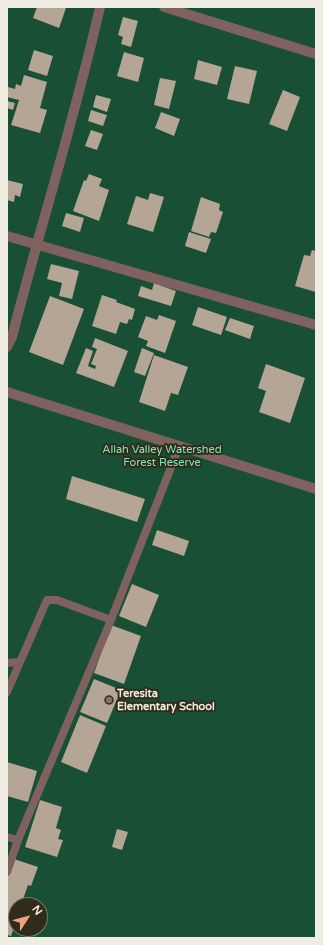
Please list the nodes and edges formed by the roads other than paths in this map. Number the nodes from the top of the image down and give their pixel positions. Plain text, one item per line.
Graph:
1 (100, 7) edge
2 (164, 7) edge
3 (316, 54) edge
4 (7, 236) edge
5 (35, 245) junction
6 (316, 325) edge
7 (7, 347) edge
8 (7, 392) edge
9 (179, 447) junction
10 (316, 488) edge
11 (111, 620) junction
12 (20, 662) junction
13 (7, 663) edge
14 (7, 692) edge
15 (7, 837) edge
16 (18, 840) junction
17 (7, 872) edge

1 - 5 street
2 - 3 street
4 - 5 street
5 - 6 street
5 - 7 street
8 - 9 street
9 - 10 street
9 - 11 lane
11 - 12 lane
11 - 16 lane
12 - 13 lane
12 - 14 lane
15 - 16 lane
16 - 17 lane

